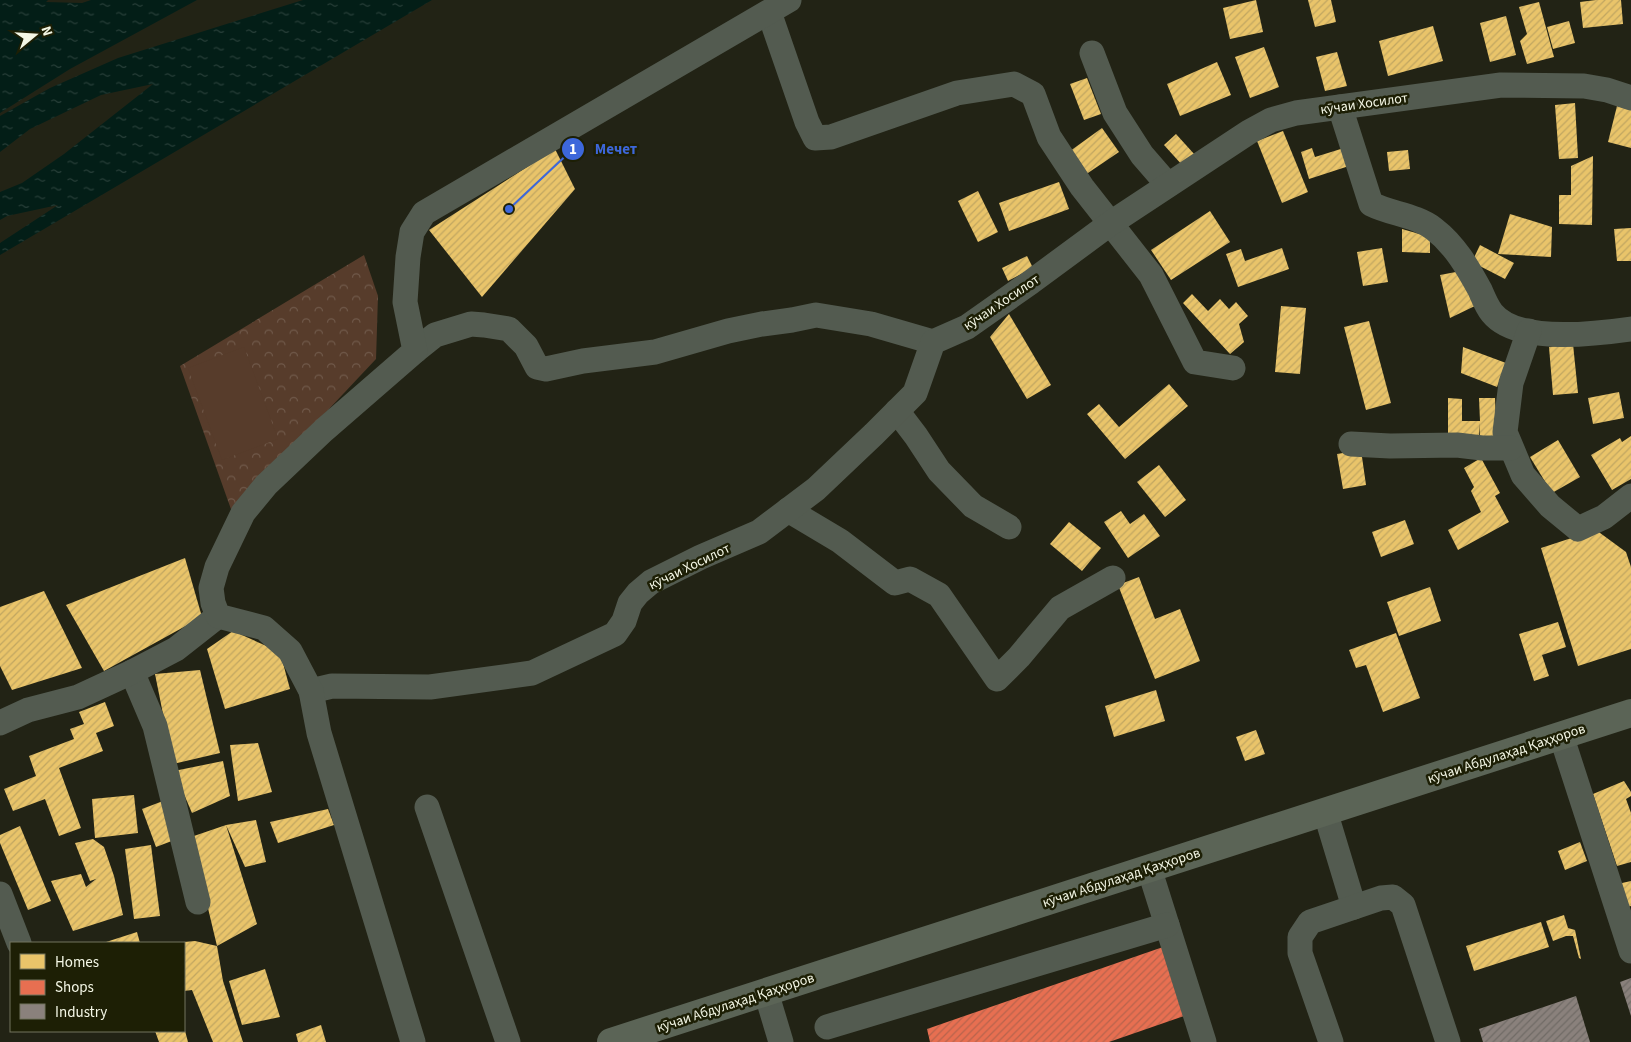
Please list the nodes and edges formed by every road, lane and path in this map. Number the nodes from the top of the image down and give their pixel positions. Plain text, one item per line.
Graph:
1 (779, 6) edge
2 (1092, 53) dead end
3 (1631, 98) edge
4 (1340, 107) junction
5 (1168, 185) junction
6 (1111, 222) junction
7 (1631, 330) edge
8 (1529, 331) junction
9 (933, 342) junction
10 (415, 351) junction
11 (1233, 368) dead end
12 (897, 411) junction
13 (1351, 444) dead end
14 (1512, 448) junction
15 (1631, 496) edge
16 (788, 510) junction
17 (1009, 527) dead end
18 (1113, 578) dead end
19 (218, 616) junction
20 (132, 672) junction
21 (311, 692) junction
22 (1631, 713) edge
23 (0, 723) edge
24 (1561, 735) junction
25 (427, 807) dead end
26 (1325, 811) junction
27 (1149, 868) junction
28 (0, 894) edge
29 (198, 902) dead end
30 (1354, 907) junction
31 (1167, 926) junction
32 (19, 942) edge
33 (1631, 951) edge
34 (766, 992) junction
35 (827, 1027) dead end
36 (413, 1042) edge
37 (508, 1042) edge
38 (611, 1042) edge
39 (781, 1042) edge
40 (1204, 1042) edge
41 (1331, 1042) edge
42 (1448, 1042) edge

1 - 6 street
1 - 10 street
2 - 5 street
3 - 4 street, кӯчаи Хосилот
4 - 5 street, кӯчаи Хосилот
4 - 8 street
5 - 6 street, кӯчаи Хосилот
6 - 9 street, кӯчаи Хосилот
6 - 11 street
7 - 8 street
8 - 14 street
9 - 10 street
9 - 12 street, кӯчаи Хосилот
10 - 19 street
12 - 16 street, кӯчаи Хосилот
12 - 17 street
13 - 14 street
14 - 15 street
16 - 18 street
16 - 21 street, кӯчаи Хосилот
19 - 20 street
19 - 21 street
20 - 23 street
20 - 29 street
21 - 36 street
22 - 24 main road, кӯчаи Абдулаҳад Қаҳҳоров
24 - 26 main road, кӯчаи Абдулаҳад Қаҳҳоров
24 - 33 street
25 - 37 street
26 - 27 main road, кӯчаи Абдулаҳад Қаҳҳоров
26 - 30 street
27 - 31 street
27 - 34 main road, кӯчаи Абдулаҳад Қаҳҳоров
28 - 32 street
30 - 41 street
30 - 42 street
31 - 35 street
31 - 40 street
34 - 38 main road, кӯчаи Абдулаҳад Қаҳҳоров
34 - 39 street

